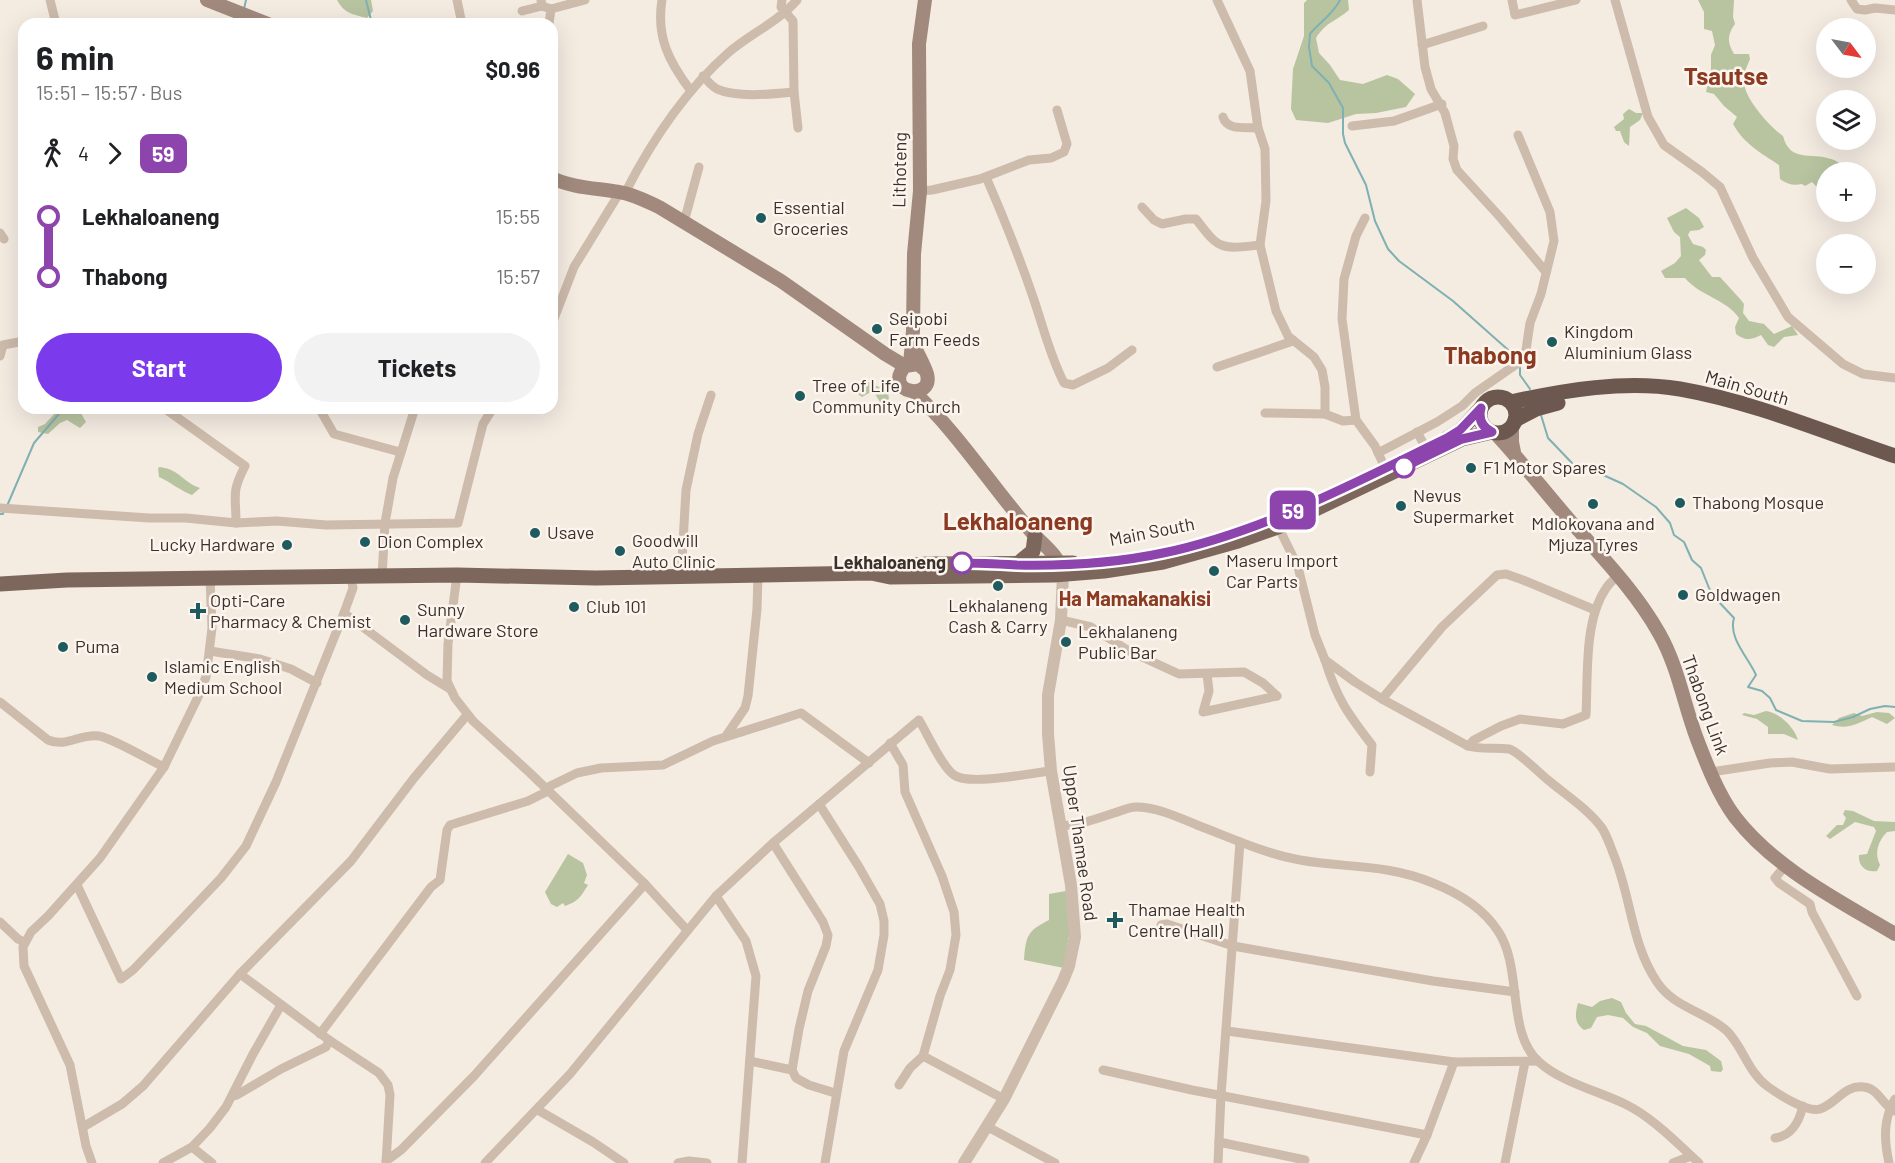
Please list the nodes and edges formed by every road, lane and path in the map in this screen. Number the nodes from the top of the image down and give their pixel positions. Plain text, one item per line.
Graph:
1 (50, 0) edge
2 (207, 0) edge
3 (457, 0) edge
4 (585, 0) edge
5 (782, 0) edge
6 (797, 0) edge
7 (925, 0) edge
8 (1217, 0) edge
9 (1417, 0) edge
10 (1512, 0) edge
11 (1576, 0) edge
12 (1615, 0) edge
13 (1851, 0) edge
14 (661, 1) edge
15 (544, 5) edge
16 (231, 7) edge
17 (1895, 10) edge
18 (522, 11) dead end
19 (786, 13) junction
20 (54, 18) edge
21 (254, 18) edge
22 (461, 18) edge
23 (1483, 26) dead end
24 (1422, 45) junction
25 (703, 76) junction
26 (691, 91) junction
27 (794, 92) junction
28 (1442, 104) junction
29 (1058, 110) dead end
30 (1222, 117) dead end
31 (1352, 126) dead end
32 (798, 128) dead end
33 (1258, 128) junction
34 (1518, 135) dead end
35 (699, 167) dead end
36 (986, 177) junction
37 (558, 180) edge
38 (920, 191) junction
39 (623, 193) junction
40 (1142, 207) dead end
41 (1365, 218) dead end
42 (684, 222) junction
43 (1260, 245) junction
44 (1546, 272) junction
45 (558, 308) edge
46 (912, 336) junction
47 (1293, 341) junction
48 (18, 342) edge
49 (1132, 350) dead end
50 (883, 353) junction
51 (0, 356) edge
52 (1217, 367) dead end
53 (905, 370) junction
54 (926, 375) junction
55 (1895, 378) edge
56 (914, 392) junction
57 (711, 395) dead end
58 (1512, 402) junction
59 (1481, 408) junction
60 (935, 411) junction
61 (1265, 413) dead end
62 (172, 414) edge
63 (322, 414) edge
64 (413, 414) edge
65 (489, 414) edge
66 (1325, 414) junction
67 (1356, 420) junction
68 (1514, 423) junction
69 (1417, 432) junction
70 (1493, 433) junction
71 (1426, 448) junction
72 (400, 452) junction
73 (1514, 452) junction
74 (1378, 453) junction
75 (1895, 456) edge
76 (1895, 467) edge
77 (1385, 468) junction
78 (0, 508) edge
79 (1276, 522) junction
80 (236, 523) junction
81 (385, 523) junction
82 (1035, 536) junction
83 (1016, 565) junction
84 (1062, 569) junction
85 (871, 573) junction
86 (457, 575) junction
87 (758, 575) junction
88 (1618, 576) junction
89 (351, 577) junction
90 (382, 577) junction
91 (681, 577) junction
92 (210, 578) junction
93 (0, 584) edge
94 (1595, 610) junction
95 (344, 613) junction
96 (1061, 620) junction
97 (210, 651) junction
98 (1326, 660) junction
99 (1207, 674) junction
100 (316, 683) junction
101 (450, 689) junction
102 (1382, 699) junction
103 (0, 702) edge
104 (467, 715) junction
105 (726, 736) junction
106 (890, 743) junction
107 (1468, 746) junction
108 (869, 763) junction
109 (164, 767) junction
110 (1895, 767) edge
111 (1051, 771) junction
112 (1370, 772) dead end
113 (1711, 772) junction
114 (547, 790) junction
115 (819, 804) junction
116 (1061, 826) junction
117 (1240, 842) junction
118 (773, 843) junction
119 (1786, 866) junction
120 (645, 884) junction
121 (77, 885) junction
122 (716, 896) junction
123 (0, 922) edge
124 (1161, 925) dead end
125 (687, 930) junction
126 (1895, 934) edge
127 (24, 942) junction
128 (1233, 946) junction
129 (240, 974) junction
130 (1515, 992) junction
131 (1857, 996) dead end
132 (281, 1005) junction
133 (1227, 1031) junction
134 (320, 1034) junction
135 (329, 1040) junction
136 (923, 1056) junction
137 (750, 1060) junction
138 (1537, 1061) junction
139 (1454, 1062) junction
140 (1525, 1062) junction
141 (792, 1070) junction
142 (1103, 1070) dead end
143 (899, 1085) dead end
144 (835, 1093) junction
145 (1221, 1095) junction
146 (231, 1096) junction
147 (1004, 1099) junction
148 (1895, 1099) edge
149 (1803, 1107) junction
150 (538, 1110) junction
151 (1892, 1110) edge
152 (83, 1127) junction
153 (988, 1127) junction
154 (1427, 1135) junction
155 (1775, 1138) dead end
156 (1219, 1142) junction
157 (192, 1147) junction
158 (1691, 1156) junction
159 (1305, 1160) dead end
160 (386, 1162) edge
161 (1886, 1162) edge
162 (92, 1163) edge
163 (163, 1163) edge
164 (212, 1163) edge
165 (485, 1163) edge
166 (624, 1163) edge
167 (678, 1163) edge
168 (707, 1163) edge
169 (741, 1163) edge
170 (825, 1163) edge
171 (964, 1163) edge
172 (1055, 1163) edge
173 (1218, 1163) edge
174 (1414, 1163) edge
175 (1505, 1163) edge
176 (1673, 1163) edge
177 (1699, 1163) edge

1 - 20 street
2 - 16 main road
3 - 22 street
4 - 15 street
5 - 19 street
6 - 19 street
7 - 38 main road, Lithoteng
8 - 33 street
9 - 24 street
10 - 11 street
12 - 55 street
13 - 17 street
14 - 26 street
15 - 18 street
16 - 21 main road
19 - 25 street
19 - 27 street
23 - 24 street
24 - 28 street
25 - 26 street
25 - 27 street
26 - 39 street
27 - 32 street
28 - 31 street
28 - 44 street
29 - 36 street
30 - 33 street
33 - 43 street
34 - 44 street
35 - 42 street
36 - 38 street
36 - 49 street
37 - 39 main road
38 - 46 main road, Lithoteng
39 - 42 main road
39 - 45 street
40 - 43 street
41 - 67 street
42 - 50 main road
43 - 47 street
44 - 69 street
46 - 50 main road
46 - 53 main road, Lithoteng
46 - 54 main road
47 - 52 street
47 - 66 street
48 - 51 street
50 - 53 main road
53 - 54 main road
53 - 56 main road
54 - 56 main road
54 - 60 main road
56 - 60 main road
57 - 91 street
58 - 59 highway, Main South
58 - 68 highway
58 - 75 highway, Main South
59 - 70 highway
59 - 71 main road, Main South
60 - 82 main road
61 - 66 street
62 - 80 street
63 - 72 street
64 - 72 street
65 - 81 street
66 - 67 street
67 - 74 street
68 - 70 highway, Main South
68 - 73 main road
68 - 76 highway, Main South
69 - 71 street
69 - 74 street
70 - 73 main road, Thabong Link
70 - 79 main road, Main South
71 - 77 main road, Main South
72 - 81 street
73 - 88 main road, Thabong Link
74 - 77 street
77 - 79 main road, Main South
78 - 80 street
79 - 84 main road, Main South
79 - 98 street
80 - 81 street
81 - 90 street
82 - 83 main road
82 - 84 main road
83 - 84 main road, Main South
83 - 85 main road, Main South
84 - 85 main road, Main South
84 - 96 street, Upper Thamae Road
85 - 87 main road
86 - 90 main road
86 - 91 main road
86 - 101 street
87 - 91 main road
87 - 105 street
88 - 94 street
88 - 113 main road, Thabong Link
89 - 90 main road
89 - 92 main road
89 - 95 street
92 - 93 main road
92 - 97 street
94 - 102 street
94 - 107 street
95 - 100 street
95 - 101 street
96 - 99 street
96 - 111 street, Upper Thamae Road
97 - 100 street
97 - 109 street
98 - 102 street
98 - 112 street
99 - 99 street
100 - 121 street
101 - 104 street
102 - 107 street
103 - 109 street
104 - 114 street
104 - 129 street
105 - 108 street
105 - 114 street
106 - 108 street
106 - 111 street
106 - 136 street
107 - 149 street
108 - 115 street
109 - 121 street
110 - 113 street
111 - 116 street, Upper Thamae Road
113 - 119 main road, Thabong Link
114 - 120 street
114 - 134 street
115 - 118 street
115 - 144 street
116 - 117 street
116 - 147 street, Upper Thamae Road
117 - 128 street
117 - 130 street
118 - 122 street
118 - 141 street
119 - 126 main road, Thabong Link
119 - 131 street
120 - 125 street
120 - 160 street
121 - 127 street
122 - 125 street
122 - 137 street
123 - 127 street
124 - 128 street
125 - 150 street
127 - 152 street
128 - 130 street
128 - 133 street
129 - 132 street
129 - 152 street
130 - 138 street
132 - 134 street
132 - 146 street
133 - 139 street
133 - 145 street
134 - 135 street
135 - 146 street
135 - 160 street
136 - 143 street
136 - 147 street
137 - 141 street
137 - 169 street
138 - 140 street
138 - 158 street
139 - 140 street
139 - 154 street
140 - 175 street
141 - 144 street
142 - 145 street
144 - 170 street
145 - 154 street
145 - 156 street
146 - 157 street
147 - 153 street, Upper Thamae Road
148 - 151 street
149 - 151 street
149 - 155 street
150 - 165 street
150 - 166 street
151 - 161 street
152 - 162 street
153 - 171 street, Upper Thamae Road
153 - 172 street
154 - 174 street
156 - 159 street
156 - 173 street
157 - 163 street
157 - 164 street
158 - 176 street
158 - 177 street
167 - 168 street

